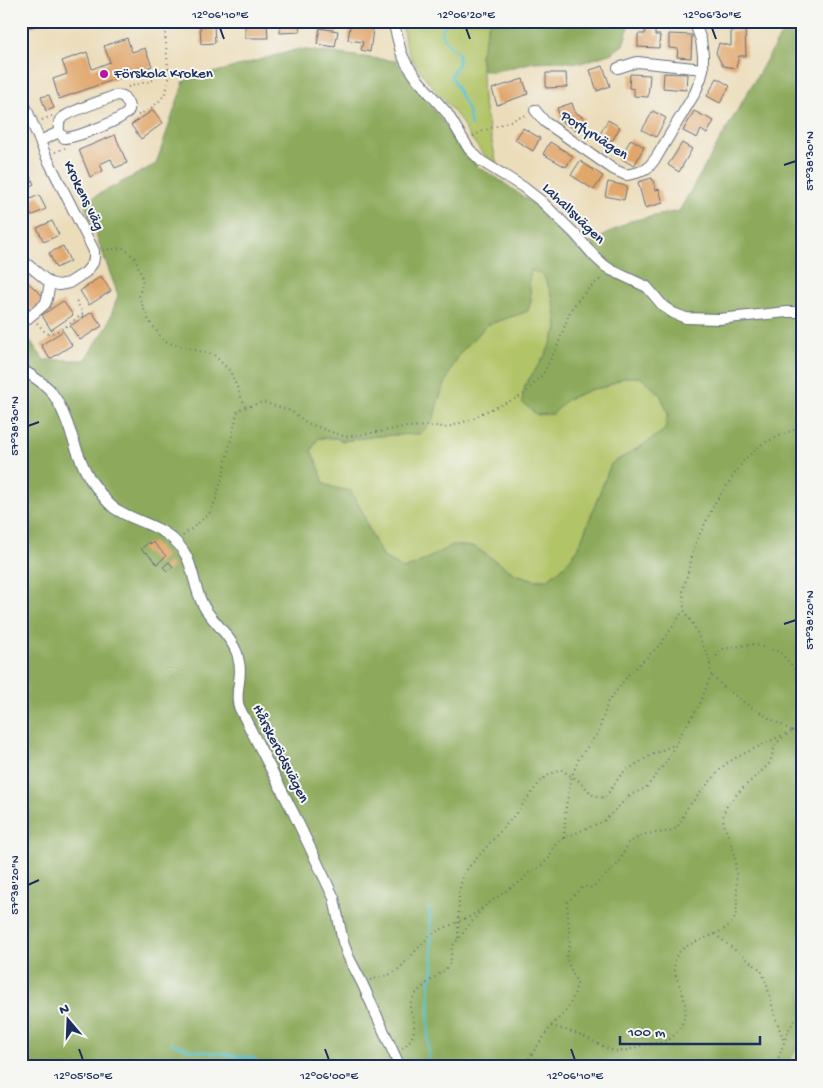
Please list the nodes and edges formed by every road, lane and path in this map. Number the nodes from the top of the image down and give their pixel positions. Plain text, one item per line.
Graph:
1 (393, 21) edge
2 (694, 21) edge
3 (618, 68) dead end
4 (703, 69) junction
5 (157, 79) dead end
6 (121, 90) dead end
7 (21, 96) edge
8 (535, 110) joint
9 (59, 132) junction
10 (40, 141) junction
11 (464, 141) junction
12 (94, 251) junction
13 (21, 259) edge
14 (611, 270) junction
15 (50, 283) junction
16 (76, 300) dead end
17 (802, 312) edge
18 (26, 318) edge
19 (21, 369) edge
20 (246, 408) junction
21 (802, 426) edge
22 (176, 542) junction
23 (684, 610) junction
24 (710, 664) junction
25 (711, 675) junction
26 (802, 675) edge
27 (802, 724) edge
28 (792, 731) junction
29 (676, 744) junction
30 (572, 776) junction
31 (564, 838) junction
32 (484, 906) junction
33 (458, 922) junction
34 (715, 934) junction
35 (458, 938) junction
36 (362, 982) junction
37 (802, 1010) edge
38 (551, 1026) junction
39 (784, 1042) junction
40 (393, 1051) junction
41 (400, 1067) edge
42 (523, 1067) edge
43 (774, 1067) edge

1 - 11 street, Lahallsvägen
2 - 4 street, Porfyrvägen
3 - 4 street
4 - 8 street, Porfyrvägen
5 - 6 path
7 - 10 street, Krokens väg
8 - 11 path
9 - 9 street
9 - 10 street
10 - 12 street, Krokens väg
11 - 14 street, Lahallsvägen
12 - 15 street, Krokens väg
12 - 20 path
13 - 15 street
14 - 17 street, Lahallsvägen
14 - 20 path
15 - 18 street
16 - 18 path
19 - 22 street, Hårskerödsvägen
20 - 22 path
21 - 23 path
22 - 36 street, Hårskerödsvägen
23 - 24 path
23 - 30 path
24 - 25 path
24 - 26 path
25 - 28 path
25 - 29 path
27 - 28 path
28 - 34 path
28 - 38 path
29 - 30 path
29 - 31 path
30 - 31 path
30 - 33 path
31 - 32 path
32 - 33 path
32 - 35 path
33 - 35 path
33 - 36 path
34 - 38 path
34 - 39 path
35 - 40 path
36 - 40 street, Hårskerödsvägen
37 - 39 path
38 - 42 path
39 - 43 path
40 - 41 street, Hårskerödsvägen

